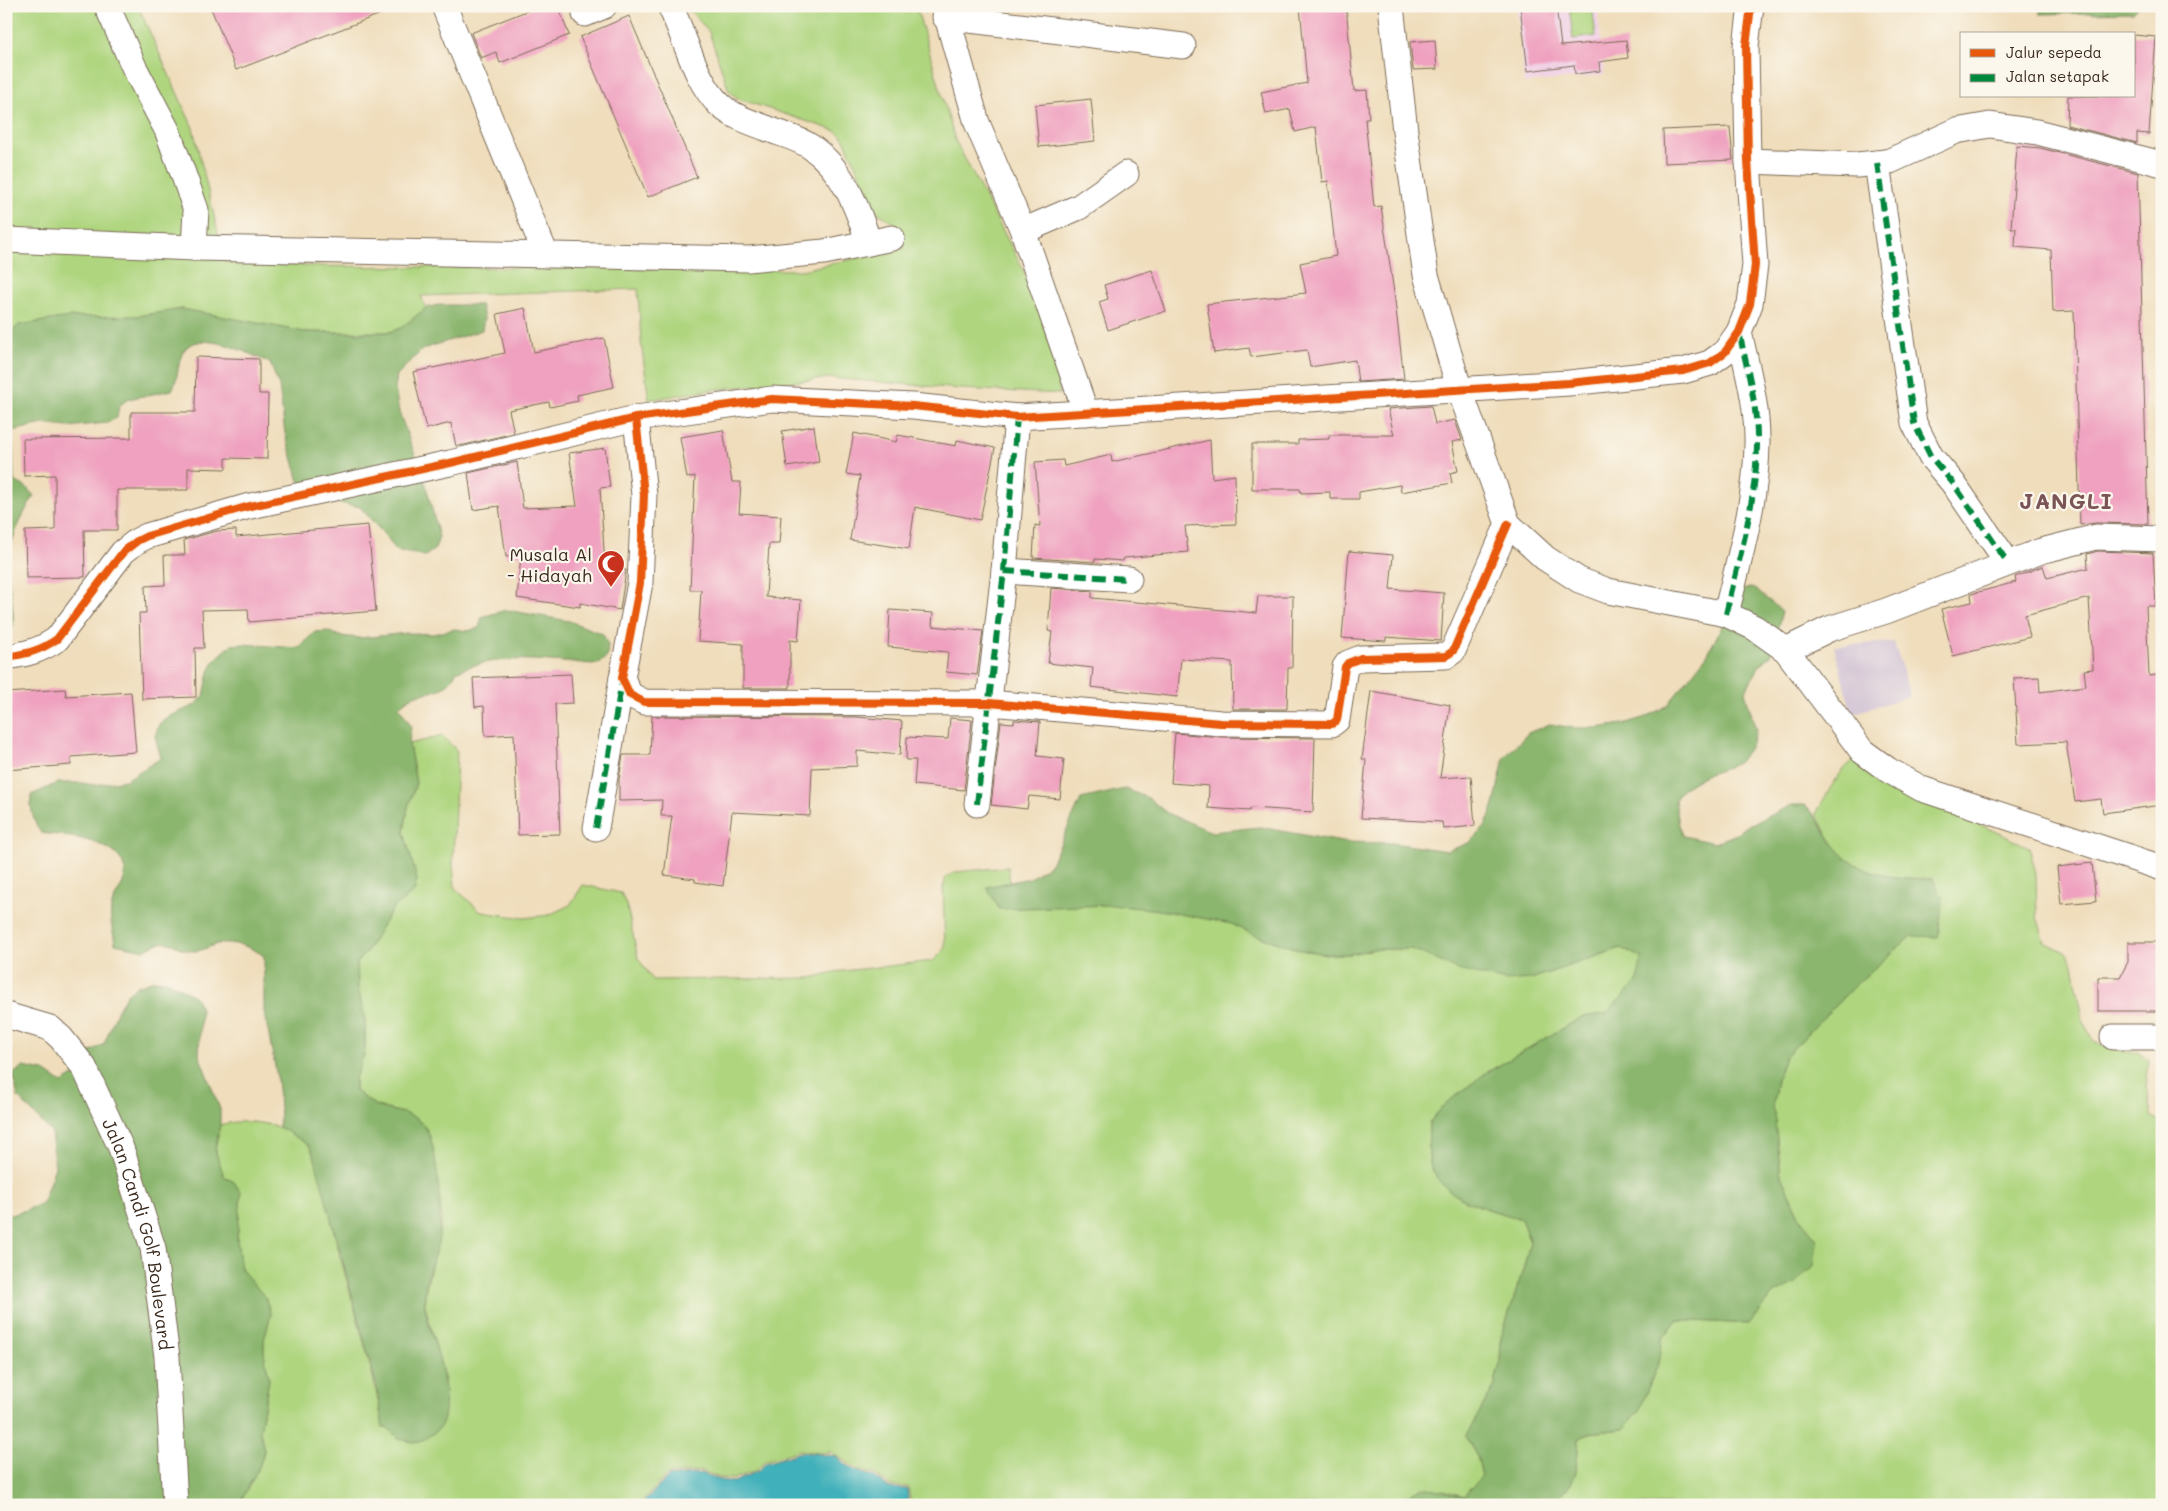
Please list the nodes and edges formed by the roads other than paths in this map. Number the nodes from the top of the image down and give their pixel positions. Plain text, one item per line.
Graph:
1 (107, 6) edge
2 (444, 6) edge
3 (670, 6) edge
4 (1391, 6) edge
5 (1751, 6) edge
6 (944, 12) edge
7 (1183, 46) dead end
8 (1748, 161) junction
9 (1877, 163) junction
10 (2162, 164) edge
11 (1126, 174) dead end
12 (1023, 231) junction
13 (6, 240) edge
14 (194, 248) junction
15 (546, 256) junction
16 (1739, 332) junction
17 (1459, 388) junction
18 (1086, 413) junction
19 (1018, 417) junction
20 (636, 418) junction
21 (1508, 524) junction
22 (2162, 539) edge
23 (2008, 563) junction
24 (1004, 571) junction
25 (1129, 579) dead end
26 (1726, 614) junction
27 (1786, 650) junction
28 (6, 657) edge
29 (622, 678) junction
30 (989, 703) junction
31 (977, 804) dead end
32 (596, 828) dead end
33 (2162, 868) edge
34 (6, 1015) edge
35 (2114, 1037) dead end
36 (2162, 1037) edge
37 (175, 1505) edge

1 - 14 street
2 - 15 street
3 - 15 street
4 - 17 street
5 - 8 street
6 - 7 street
6 - 12 street
8 - 9 street
8 - 16 street
9 - 10 street
9 - 23 street
11 - 12 street
12 - 18 street
13 - 14 street
14 - 15 street
16 - 17 street
16 - 26 street
17 - 18 street
17 - 21 street
18 - 19 street
19 - 20 street
19 - 24 street
20 - 28 street
20 - 29 street
21 - 26 street
21 - 30 street
22 - 23 street
23 - 27 street
24 - 25 street
24 - 30 street
26 - 27 street
27 - 33 street
29 - 30 street
29 - 32 street
30 - 31 street
34 - 37 street, Jalan Candi Golf Boulevard
35 - 36 street

